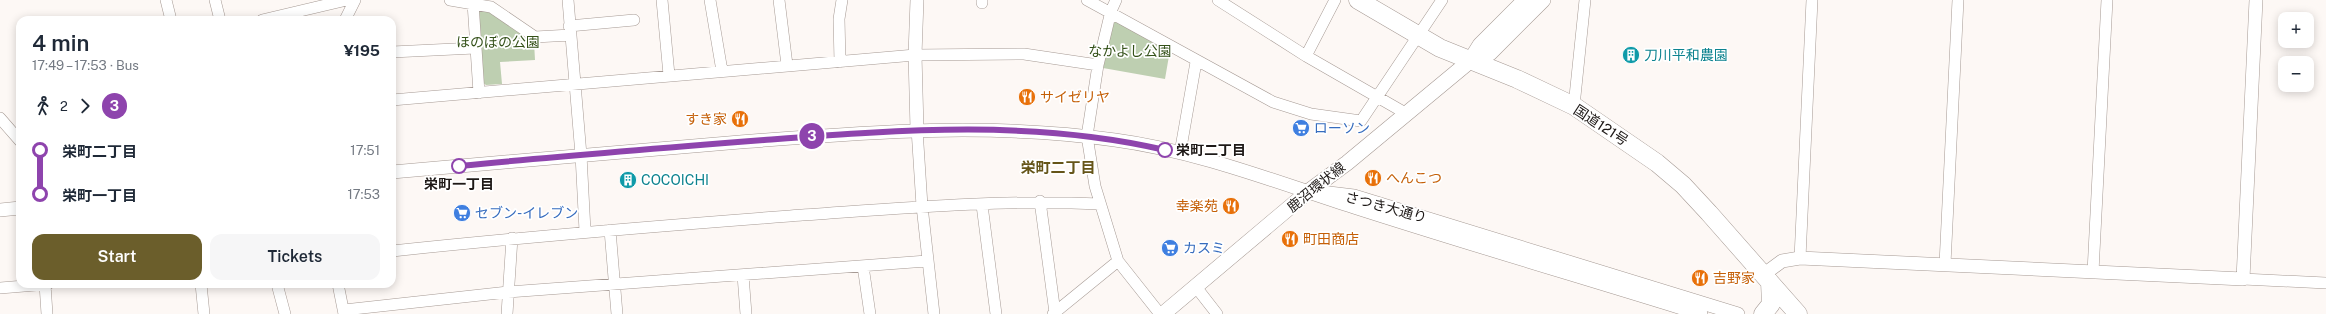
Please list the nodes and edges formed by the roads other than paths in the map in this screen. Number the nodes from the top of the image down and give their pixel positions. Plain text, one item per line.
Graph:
1 (166, 0) edge
2 (215, 0) edge
3 (347, 0) edge
4 (355, 0) edge
5 (450, 0) edge
6 (568, 0) edge
7 (662, 0) edge
8 (710, 0) edge
9 (779, 0) edge
10 (842, 0) edge
11 (917, 0) edge
12 (1087, 0) edge
13 (1116, 0) edge
14 (1218, 0) edge
15 (1335, 0) edge
16 (1358, 0) edge
17 (1442, 0) edge
18 (1525, 0) edge
19 (1543, 0) edge
20 (1585, 0) edge
21 (1812, 0) edge
22 (1958, 0) edge
23 (2107, 0) edge
24 (2256, 0) edge
25 (473, 3) junction
26 (1111, 11) junction
27 (170, 16) edge
28 (219, 16) edge
29 (279, 16) edge
30 (347, 16) edge
31 (634, 20) dead end
32 (570, 31) junction
33 (1419, 36) junction
34 (475, 48) junction
35 (396, 52) edge
36 (915, 55) junction
37 (1306, 56) junction
38 (1470, 61) junction
39 (840, 62) junction
40 (1196, 62) junction
41 (787, 65) junction
42 (1098, 65) junction
43 (722, 71) junction
44 (669, 75) junction
45 (574, 84) junction
46 (479, 94) junction
47 (1376, 96) junction
48 (396, 100) edge
49 (1574, 106) junction
50 (1407, 114) junction
51 (0, 118) edge
52 (917, 129) junction
53 (16, 136) edge
54 (1087, 136) junction
55 (1180, 153) junction
56 (581, 155) junction
57 (396, 172) edge
58 (1309, 191) junction
59 (1040, 201) junction
60 (1100, 204) junction
61 (982, 205) junction
62 (922, 206) junction
63 (16, 208) edge
64 (0, 210) edge
65 (610, 230) junction
66 (585, 231) junction
67 (512, 238) junction
68 (396, 251) edge
69 (1800, 258) junction
70 (1118, 261) junction
71 (927, 262) junction
72 (1945, 264) junction
73 (863, 266) junction
74 (2093, 272) junction
75 (743, 275) junction
76 (2243, 278) junction
77 (1767, 279) junction
78 (2326, 283) edge
79 (614, 284) junction
80 (16, 287) edge
81 (1196, 287) junction
82 (0, 288) edge
83 (46, 288) edge
84 (201, 288) edge
85 (278, 288) edge
86 (339, 288) edge
87 (508, 292) junction
88 (1683, 311) edge
89 (344, 312) edge
90 (1054, 313) edge
91 (47, 314) edge
92 (204, 314) edge
93 (285, 314) edge
94 (507, 314) edge
95 (617, 314) edge
96 (746, 314) edge
97 (870, 314) edge
98 (934, 314) edge
99 (996, 314) edge
100 (1162, 314) edge
101 (1217, 314) edge
102 (1701, 314) edge
103 (1738, 314) edge
104 (1763, 314) edge
105 (1798, 314) edge

1 - 27 street
2 - 28 street
3 - 29 street
4 - 30 street
5 - 25 street
6 - 32 street
7 - 44 street
8 - 43 street
9 - 41 street
10 - 39 street
11 - 36 street
12 - 26 street
13 - 26 street
14 - 37 street
15 - 37 street
16 - 33 highway, 国道121号
17 - 33 street
18 - 38 main road, 鹿沼環状線
19 - 38 main road, 鹿沼環状線
20 - 49 street
21 - 69 street
22 - 72 street
23 - 74 street
24 - 76 street
25 - 32 street
25 - 34 street
26 - 40 street
26 - 42 street
31 - 32 street
32 - 45 street
33 - 38 highway, 国道121号
33 - 47 street
34 - 35 street
34 - 46 street
36 - 39 street
36 - 42 street
36 - 52 street
37 - 47 street
38 - 49 highway, 国道121号
38 - 50 main road, 鹿沼環状線
39 - 41 street
40 - 47 street
40 - 55 street
41 - 43 street
42 - 54 street
43 - 44 street
44 - 45 street
45 - 46 street
45 - 56 street
46 - 48 street
47 - 50 street
49 - 77 highway, 国道121号
50 - 58 main road, 鹿沼環状線
51 - 53 street
52 - 54 street
52 - 56 street
52 - 62 street
54 - 55 street
54 - 60 street
55 - 58 street
56 - 57 street
56 - 66 street
58 - 81 main road, 鹿沼環状線
58 - 88 street, さつき大通り
58 - 103 street, さつき大通り
59 - 60 street
59 - 61 street
59 - 90 street
60 - 70 street
61 - 62 street
61 - 99 street
62 - 65 street
62 - 71 street
63 - 64 street
65 - 66 street
65 - 79 street
66 - 67 street
67 - 68 street
67 - 87 street
69 - 72 street
69 - 77 street
70 - 90 street
70 - 100 street
71 - 73 street
71 - 98 street
72 - 74 street
73 - 75 street
73 - 97 street
74 - 76 street
75 - 79 street
75 - 96 street
76 - 78 street
77 - 104 highway
77 - 105 highway, 国道121号
79 - 87 street
79 - 95 street
80 - 82 street
81 - 100 main road, 鹿沼環状線
81 - 101 street
83 - 91 street
84 - 92 street
85 - 93 street
86 - 89 street
87 - 89 street
87 - 94 street
88 - 102 street, さつき大通り

